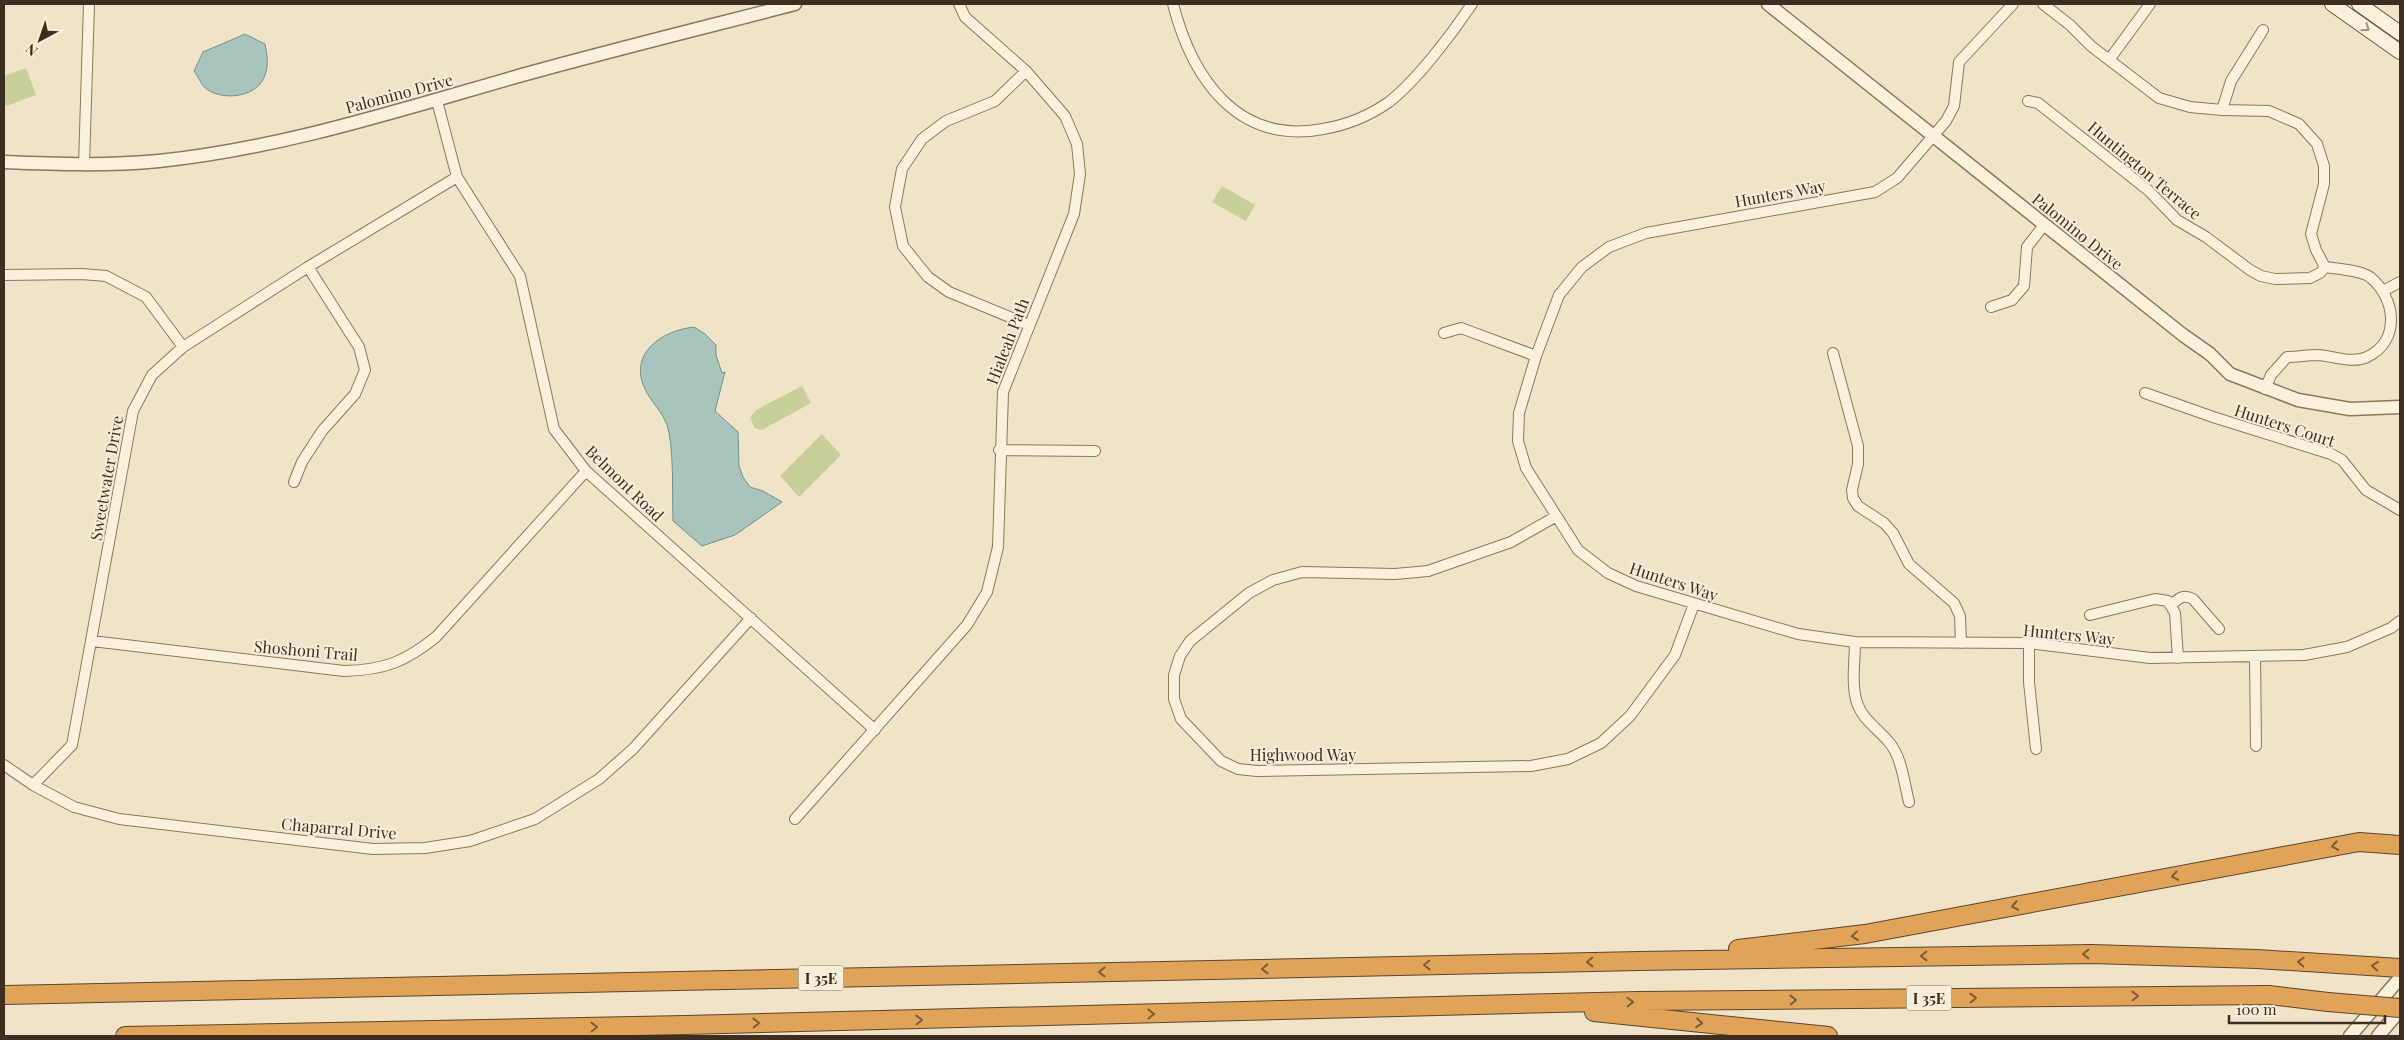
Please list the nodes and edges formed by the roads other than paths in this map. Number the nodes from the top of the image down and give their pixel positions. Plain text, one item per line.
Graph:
1 (89, 4) edge
2 (796, 4) edge
3 (959, 4) edge
4 (1173, 4) edge
5 (1472, 4) edge
6 (1768, 4) edge
7 (2013, 4) edge
8 (2043, 4) edge
9 (2150, 4) edge
10 (2332, 4) edge
11 (2360, 4) edge
12 (2263, 30) dead end
13 (2400, 33) edge
14 (2400, 52) edge
15 (2109, 60) junction
16 (1026, 71) junction
17 (437, 101) junction
18 (2028, 101) dead end
19 (2222, 110) junction
20 (1934, 136) junction
21 (4, 162) edge
22 (84, 165) junction
23 (457, 177) junction
24 (2044, 225) junction
25 (308, 267) junction
26 (2325, 267) junction
27 (4, 275) edge
28 (2400, 282) edge
29 (2383, 291) junction
30 (1991, 307) dead end
31 (1029, 325) junction
32 (1444, 333) dead end
33 (183, 346) junction
34 (1833, 353) dead end
35 (1536, 356) junction
36 (2265, 388) junction
37 (2145, 393) dead end
38 (2400, 407) edge
39 (999, 450) junction
40 (1095, 451) dead end
41 (586, 471) junction
42 (294, 482) dead end
43 (2400, 510) edge
44 (1556, 517) junction
45 (1694, 604) junction
46 (2171, 605) junction
47 (2090, 615) dead end
48 (751, 618) junction
49 (2400, 621) edge
50 (2219, 629) dead end
51 (92, 641) junction
52 (1856, 642) junction
53 (1960, 643) junction
54 (2030, 643) junction
55 (2255, 656) junction
56 (2178, 658) junction
57 (875, 730) junction
58 (2256, 746) dead end
59 (2036, 749) dead end
60 (4, 765) edge
61 (32, 785) junction
62 (1909, 802) dead end
63 (795, 818) dead end
64 (2400, 838) edge
65 (2372, 842) junction
66 (2400, 845) edge
67 (1638, 961) junction
68 (2400, 968) edge
69 (2400, 978) edge
70 (4, 995) edge
71 (1529, 1005) junction
72 (2400, 1009) edge
73 (125, 1036) edge
74 (1828, 1036) edge
75 (2350, 1036) edge
76 (2378, 1036) edge

1 - 22 street
2 - 17 street, Palomino Drive
3 - 16 street, Hialeah Path
4 - 5 street
6 - 20 street, Palomino Drive
7 - 20 street, Hunters Way
8 - 15 street
9 - 15 street
10 -> 14 main road
11 - 13 main road
12 - 19 street
15 - 19 street
16 - 31 street, Hialeah Path
16 - 31 street
17 - 22 street, Palomino Drive
17 - 23 street, Belmont Road
18 - 26 street, Huntington Terrace
19 - 26 street
20 - 24 street, Palomino Drive
20 - 35 street, Hunters Way
21 - 22 street, Palomino Drive
23 - 25 street, Sweetwater Drive
23 - 41 street, Belmont Road
24 - 30 street
24 - 36 street, Palomino Drive
25 - 33 street, Sweetwater Drive
25 - 42 street
26 - 29 street
27 - 33 street
28 - 29 street
29 - 36 street
31 - 39 street, Hialeah Path
32 - 35 street
33 - 51 street, Sweetwater Drive
34 - 53 street
35 - 44 street, Hunters Way
36 - 38 street, Palomino Drive
37 - 43 street, Hunters Court
39 - 40 street
39 - 57 street, Hialeah Path
41 - 48 street, Belmont Road
41 - 51 street, Shoshoni Trail
44 - 45 street, Hunters Way
44 - 45 street, Highwood Way
45 - 52 street, Hunters Way
46 - 47 street
46 - 50 street
46 - 56 street
48 - 57 street, Belmont Road
48 - 61 street, Chaparral Drive
49 - 55 street, Hunters Way
51 - 61 street, Sweetwater Drive
52 - 53 street, Hunters Way
52 - 62 street
53 - 54 street, Hunters Way
54 - 56 street, Hunters Way
54 - 59 street
55 - 56 street, Hunters Way
55 - 58 street
57 - 63 street, Hialeah Path
60 - 61 street, Chaparral Drive
64 - 65 highway
65 - 66 highway
65 -> 67 highway
68 -> 67 highway, I 35E
67 -> 70 highway, I 35E
69 - 75 street
71 -> 72 highway, I 35E, bridge
73 -> 71 highway, I 35E
71 -> 74 highway
72 - 76 street

